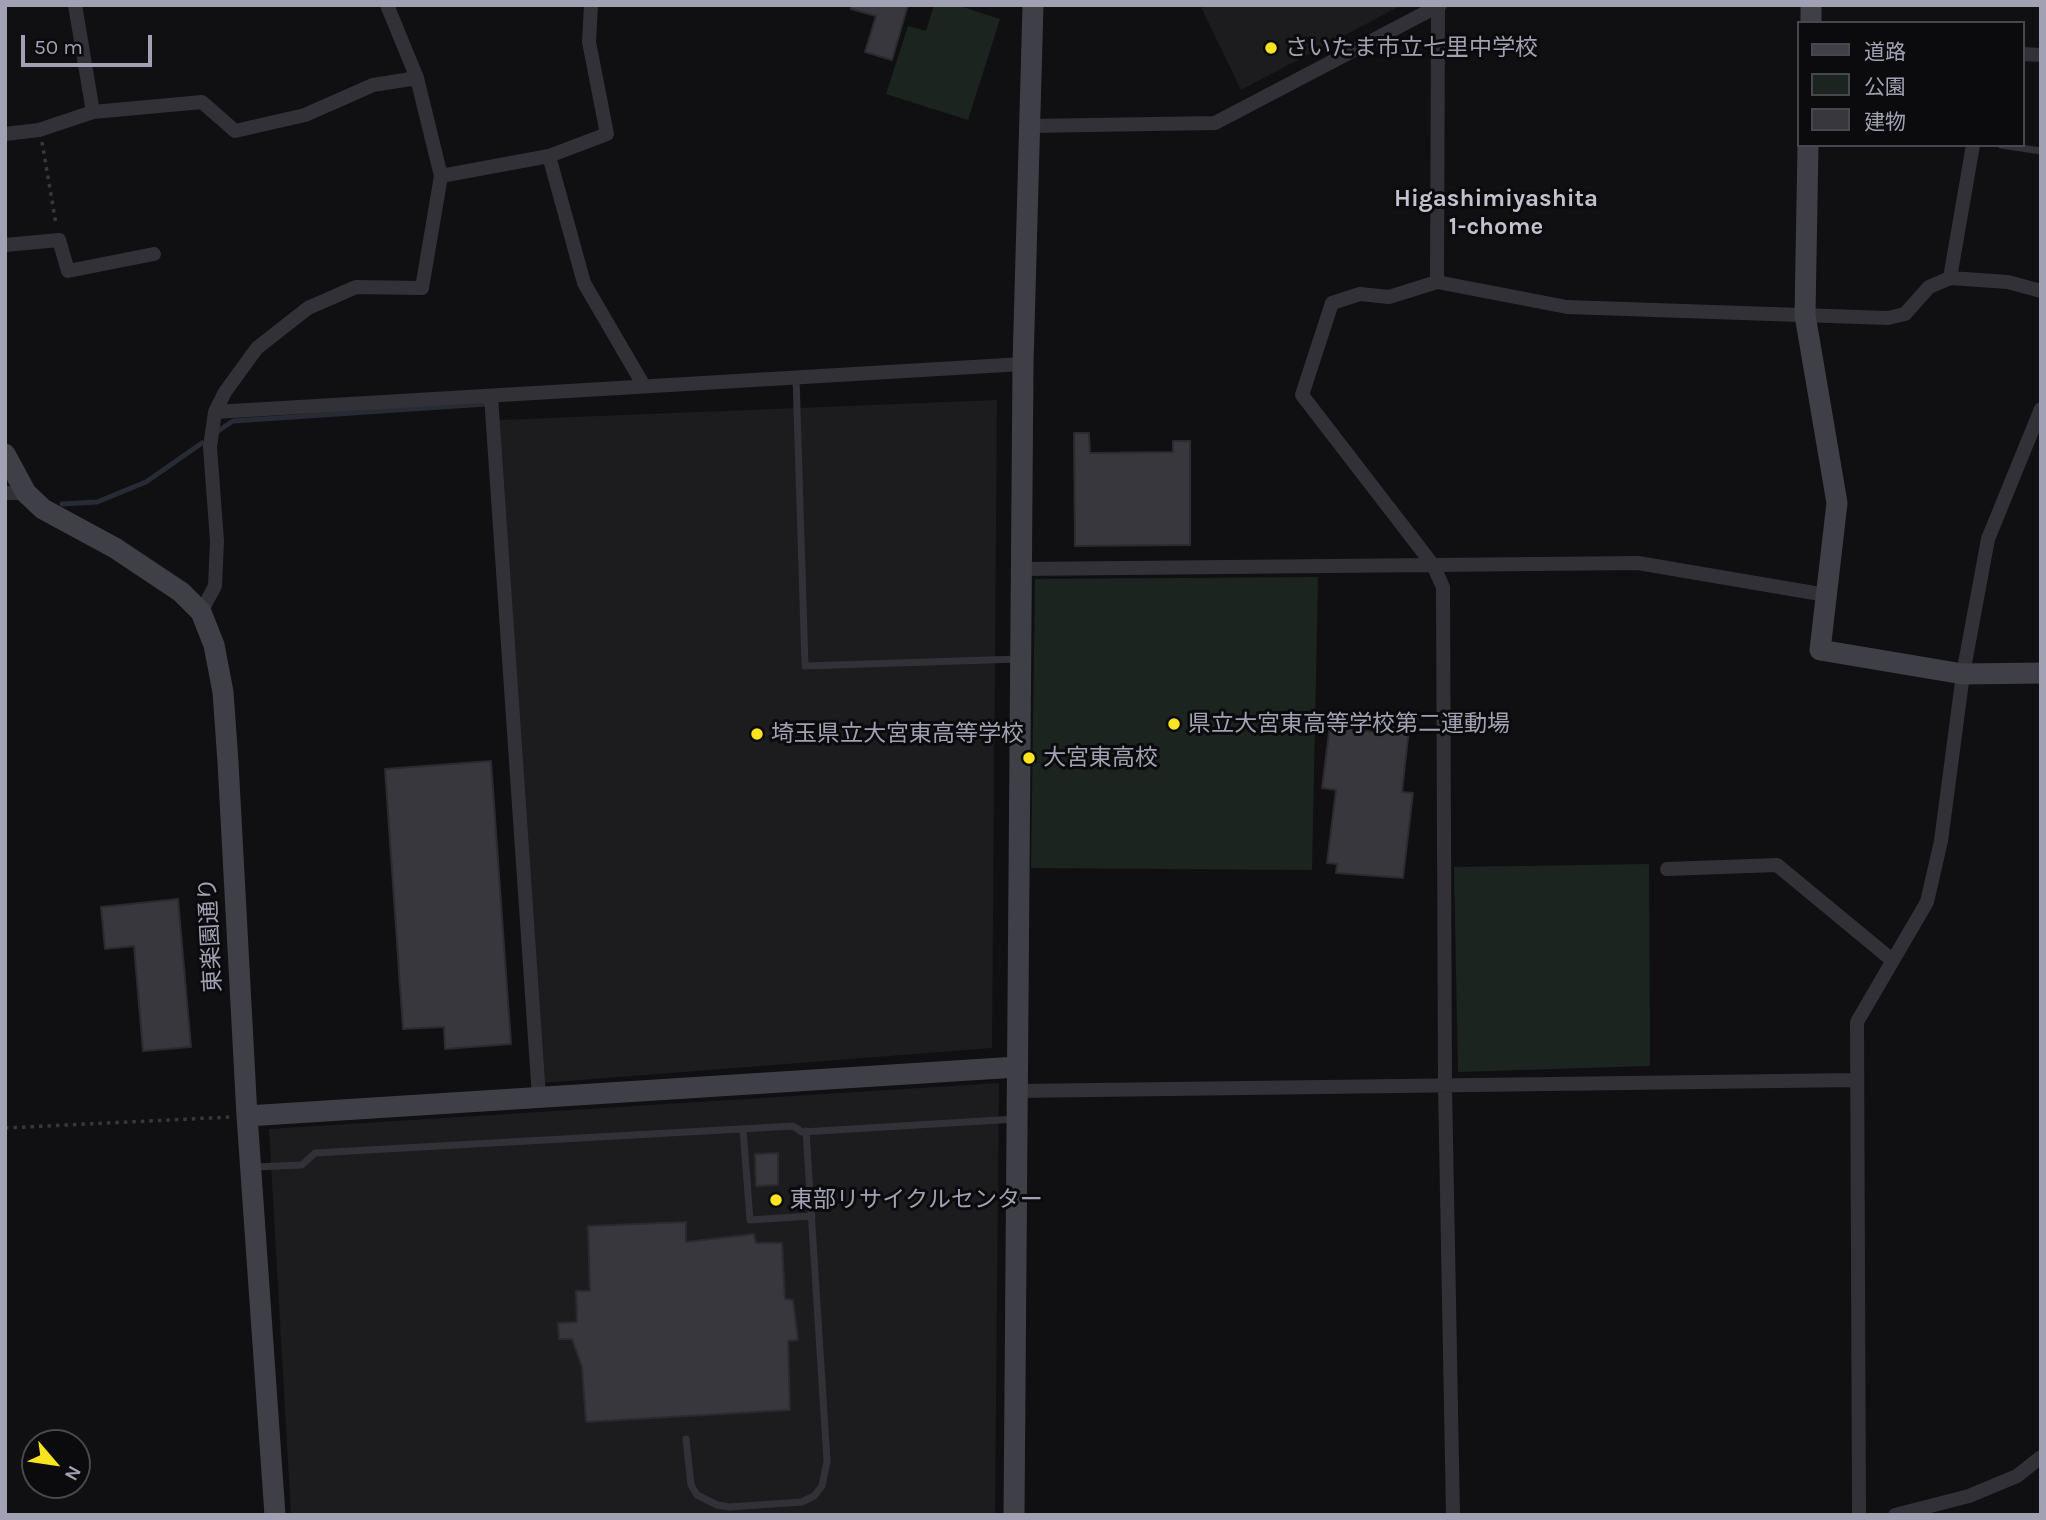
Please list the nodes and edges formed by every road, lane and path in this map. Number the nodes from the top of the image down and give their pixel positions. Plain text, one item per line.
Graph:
1 (75, 5) edge
2 (387, 5) edge
3 (591, 5) edge
4 (1033, 5) edge
5 (1439, 6) edge
6 (417, 78) junction
7 (93, 112) junction
8 (1029, 126) junction
9 (39, 130) junction
10 (5, 134) edge
11 (1808, 147) edge
12 (1973, 147) edge
13 (2014, 147) edge
14 (2041, 151) edge
15 (549, 156) junction
16 (441, 176) junction
17 (59, 240) junction
18 (5, 245) edge
19 (154, 254) dead end
20 (1950, 278) junction
21 (1437, 282) junction
22 (2041, 291) edge
23 (1805, 315) junction
24 (1023, 364) junction
25 (796, 377) junction
26 (644, 386) junction
27 (491, 396) junction
28 (2041, 409) edge
29 (215, 412) junction
30 (5, 453) edge
31 (16, 493) edge
32 (1433, 565) junction
33 (1021, 569) junction
34 (1826, 595) junction
35 (201, 612) junction
36 (1020, 659) junction
37 (2041, 673) edge
38 (1963, 674) junction
39 (1667, 869) dead end
40 (1892, 960) junction
41 (1017, 1067) junction
42 (1856, 1080) junction
43 (1445, 1086) junction
44 (1017, 1091) junction
45 (539, 1097) junction
46 (247, 1116) junction
47 (1016, 1119) junction
48 (5, 1128) edge
49 (743, 1129) junction
50 (806, 1131) junction
51 (250, 1167) junction
52 (812, 1216) junction
53 (686, 1439) dead end
54 (2041, 1457) edge
55 (275, 1515) edge
56 (1014, 1515) edge
57 (1453, 1515) edge
58 (1859, 1515) edge
59 (1895, 1515) edge

1 - 7 street
2 - 6 street
3 - 15 street
4 - 8 street
5 - 8 street
5 - 21 street
6 - 7 street
6 - 16 street
7 - 9 street
8 - 24 street
9 - 10 street
9 - 17 path
11 - 23 street
12 - 20 street
13 - 14 lane
15 - 16 street
15 - 26 street
16 - 29 street
17 - 18 street
17 - 19 street
20 - 22 street
20 - 23 street
21 - 23 street
21 - 32 street
23 - 34 street
24 - 25 street
24 - 33 street
25 - 26 street
25 - 36 lane
26 - 27 street
27 - 29 street
27 - 45 street
28 - 38 street
29 - 35 street
30 - 31 street, 東楽園通り
31 - 35 street, 東楽園通り
32 - 33 street
32 - 34 street
32 - 43 street
33 - 36 street
34 - 38 street
35 - 46 street, 東楽園通り
36 - 41 street
37 - 38 street
38 - 40 street
39 - 40 street
40 - 42 street
41 - 44 street
41 - 45 street
42 - 43 street
42 - 58 street
43 - 44 street
43 - 57 street
44 - 47 street
45 - 46 street
46 - 48 path
46 - 51 street, 東楽園通り
47 - 50 lane
47 - 56 street
49 - 50 lane
49 - 51 lane
49 - 52 lane
50 - 52 lane
51 - 55 street, 東楽園通り
52 - 53 lane
54 - 59 street

